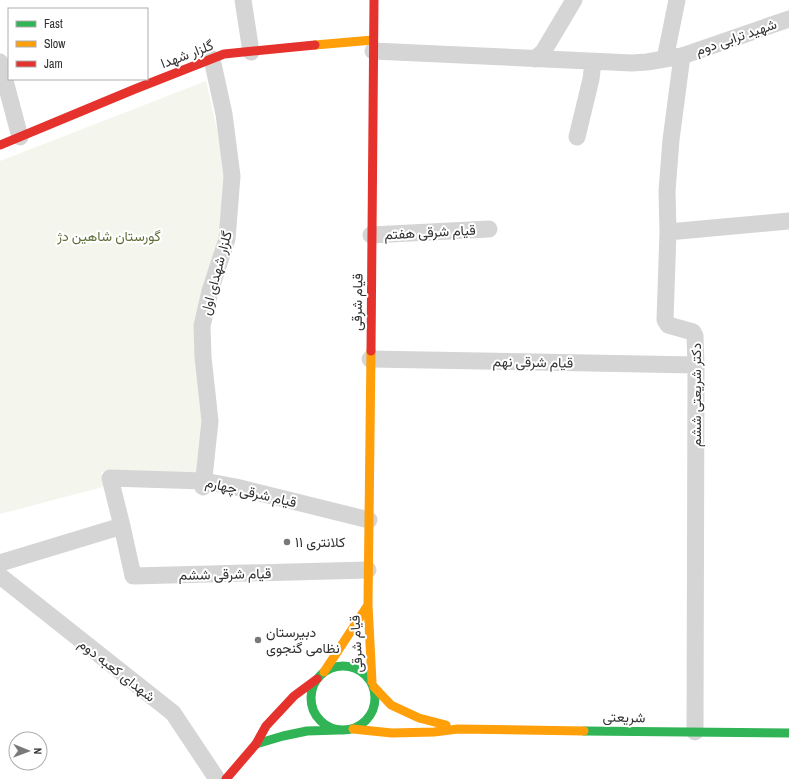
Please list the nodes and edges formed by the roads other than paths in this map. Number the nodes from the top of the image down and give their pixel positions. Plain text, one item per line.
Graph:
1 (243, 0) edge
2 (374, 0) edge
3 (574, 0) edge
4 (677, 0) edge
5 (789, 19) edge
6 (373, 46) junction
7 (251, 52) junction
8 (682, 56) junction
9 (212, 59) junction
10 (535, 59) junction
11 (665, 59) junction
12 (0, 62) edge
13 (593, 62) junction
14 (20, 137) junction
15 (578, 137) dead end
16 (0, 145) edge
17 (789, 221) edge
18 (489, 228) dead end
19 (668, 232) junction
20 (371, 235) junction
21 (370, 359) junction
22 (696, 365) junction
23 (204, 484) junction
24 (369, 520) junction
25 (122, 526) junction
26 (0, 563) edge
27 (368, 570) junction
28 (0, 576) edge
29 (368, 604) junction
30 (324, 672) junction
31 (317, 679) junction
32 (373, 685) junction
33 (353, 729) junction
34 (458, 729) junction
35 (343, 730) junction
36 (695, 732) junction
37 (789, 733) edge
38 (256, 744) junction
39 (217, 779) edge
40 (226, 779) edge

1 - 7 street
2 - 6 main road, قیام شرقی
3 - 10 street
4 - 11 street
5 - 8 street, شهید ترابی دوم
6 - 7 main road, گلزار شهدا
6 - 10 street, شهید ترابی دوم
6 - 20 main road, قیام شرقی
7 - 9 main road, گلزار شهدا
8 - 11 street, شهید ترابی دوم
8 - 19 street, دکتر شریعتی ششم
9 - 14 main road, گلزار شهدا
9 - 23 street, گلزار شهدای اول
10 - 13 street, شهید ترابی دوم
11 - 13 street, شهید ترابی دوم
12 - 14 street
13 - 15 street
14 - 16 main road, گلزار شهدا
17 - 19 street
18 - 20 street, قیام شرقی هفتم
19 - 22 street, دکتر شریعتی ششم
20 - 21 main road, قیام شرقی
21 - 22 street, قیام شرقی نهم
21 - 24 main road, قیام شرقی
22 - 36 street, دکتر شریعتی ششم
23 - 24 street, قیام شرقی چهارم
23 - 25 street, قیام شرقی چهارم
24 - 27 main road, قیام شرقی
25 - 26 street
25 - 27 street, قیام شرقی ششم
27 - 29 main road, قیام شرقی
28 - 39 street, شهدای کعبه دوم
29 - 30 main road, قیام شرقی
29 - 32 main road, قیام شرقی
30 - 31 main road
30 - 32 main road
31 - 35 main road
31 - 38 main road
32 - 33 main road
32 - 34 main road, شریعتی
33 - 34 main road, شریعتی
33 - 35 main road
34 - 36 main road, شریعتی
35 - 38 main road
36 - 37 main road, شریعتی
38 - 40 main road

